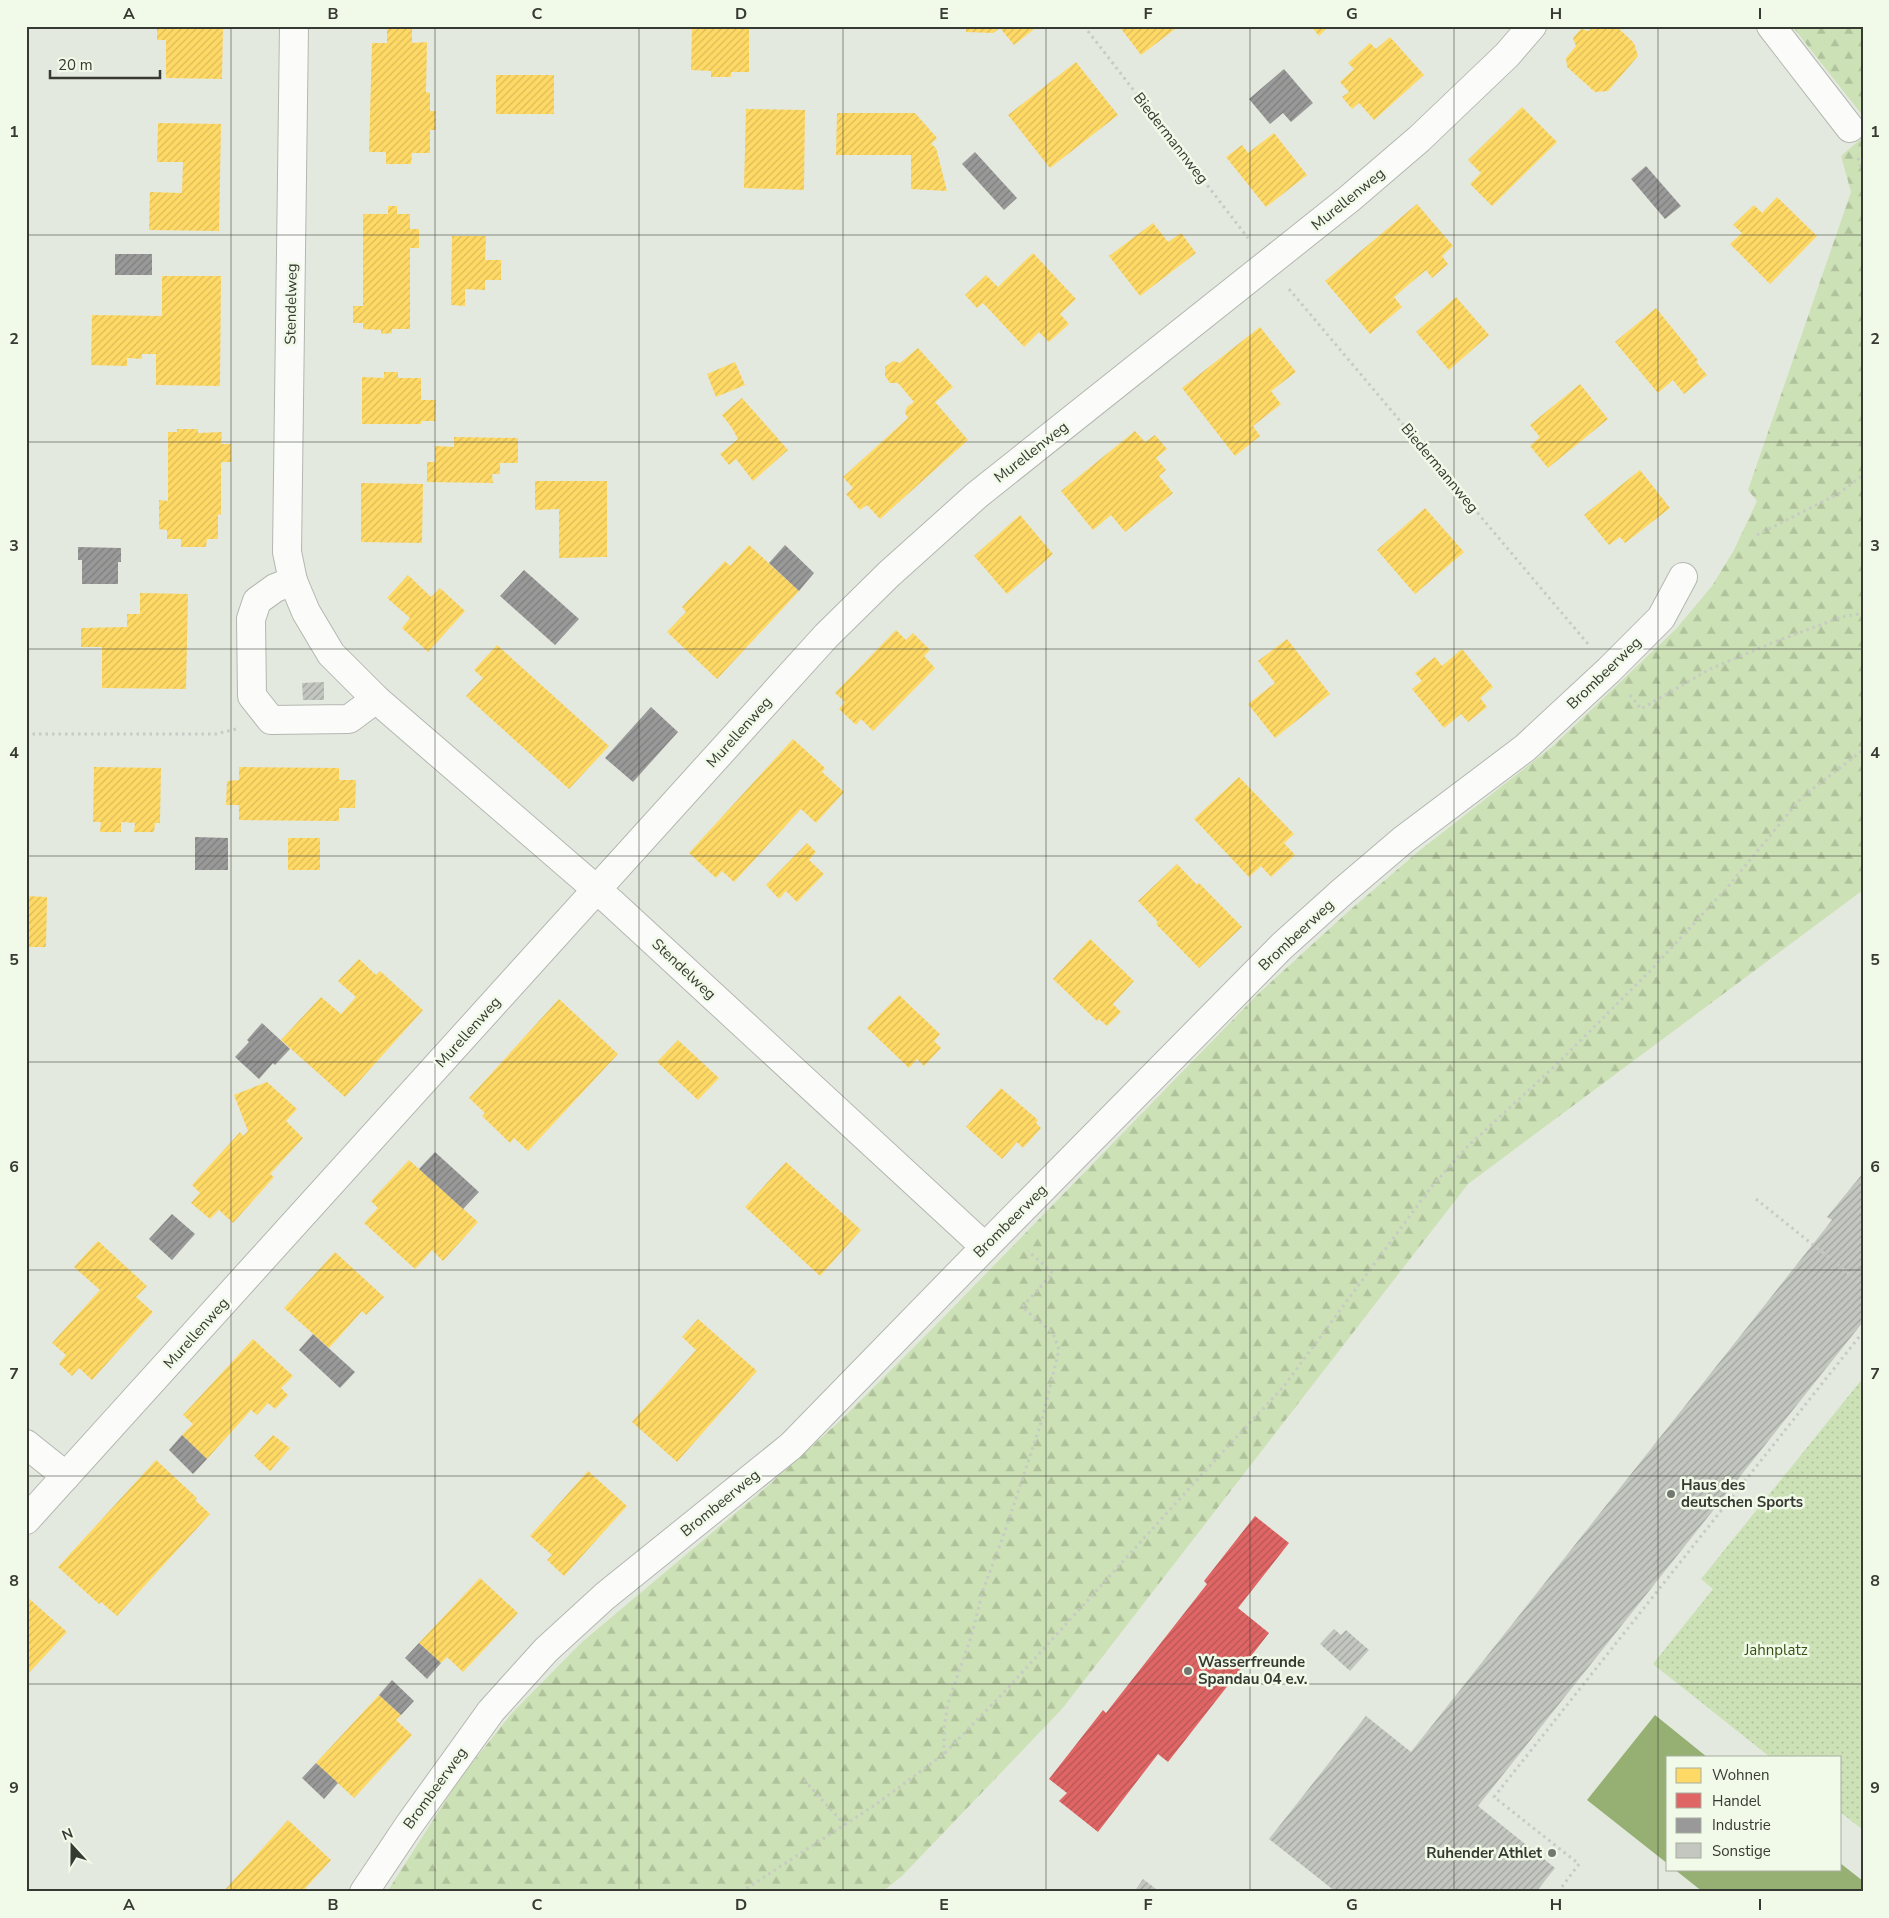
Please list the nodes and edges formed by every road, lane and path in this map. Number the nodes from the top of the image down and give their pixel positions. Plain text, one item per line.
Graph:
1 (294, 26) edge
2 (1084, 26) edge
3 (1532, 26) edge
4 (1771, 26) edge
5 (1850, 128) dead end
6 (1252, 242) dead end
7 (1288, 286) dead end
8 (1863, 475) edge
9 (1756, 535) dead end
10 (1683, 576) dead end
11 (293, 581) junction
12 (1863, 613) edge
13 (1593, 650) dead end
14 (1630, 696) dead end
15 (376, 699) junction
16 (271, 720) junction
17 (26, 734) edge
18 (1863, 750) edge
19 (597, 890) junction
20 (1756, 1199) dead end
21 (985, 1246) junction
22 (1024, 1247) dead end
23 (1863, 1285) edge
24 (1863, 1332) edge
25 (26, 1444) edge
26 (66, 1476) junction
27 (26, 1520) edge
28 (944, 1754) junction
29 (804, 1780) dead end
30 (845, 1825) junction
31 (364, 1892) edge
32 (741, 1892) edge
33 (1558, 1892) edge

1 - 11 street, Stendelweg
2 - 6 path, Biedermannweg
3 - 19 street, Murellenweg
4 - 5 street
7 - 13 path, Biedermannweg
8 - 9 path
10 - 21 street, Brombeerweg
11 - 15 street, Stendelweg
11 - 16 street
12 - 14 path
15 - 16 street
15 - 19 street, Stendelweg
16 - 17 path
18 - 28 path
19 - 21 street, Stendelweg
19 - 26 street, Murellenweg
20 - 23 path
21 - 31 street, Brombeerweg
22 - 28 path
24 - 33 path
25 - 26 street
26 - 27 street, Murellenweg
28 - 30 path
29 - 30 path
30 - 32 path

